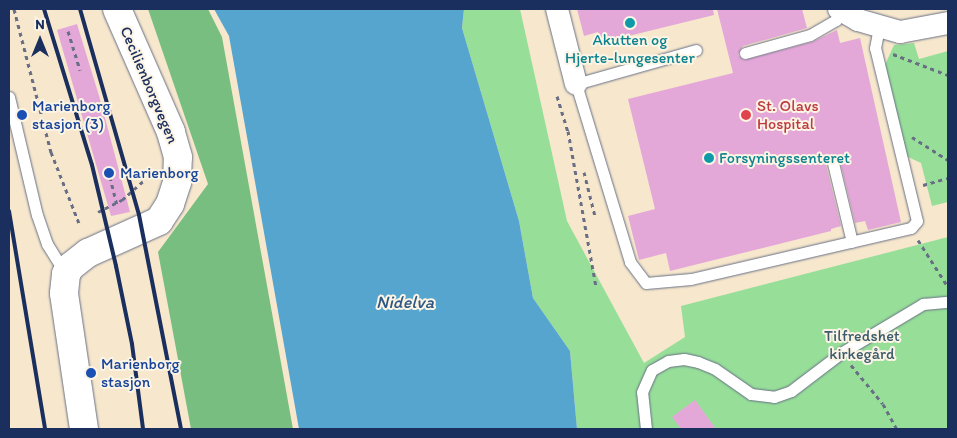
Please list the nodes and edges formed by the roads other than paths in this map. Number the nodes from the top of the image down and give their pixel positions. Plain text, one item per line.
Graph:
1 (116, 9) edge
2 (557, 9) edge
3 (840, 9) edge
4 (948, 23) edge
5 (877, 37) junction
6 (696, 50) dead end
7 (745, 53) dead end
8 (566, 86) junction
9 (9, 97) edge
10 (833, 163) dead end
11 (852, 242) junction
12 (66, 274) junction
13 (948, 302) edge
14 (84, 429) edge
15 (646, 429) edge

1 - 12 street, Cecilienborgvegen
2 - 8 street
3 - 5 street
3 - 7 lane
4 - 5 street
5 - 11 lane
6 - 8 lane
8 - 11 lane
9 - 12 lane
10 - 11 lane
12 - 14 street
13 - 15 lane

